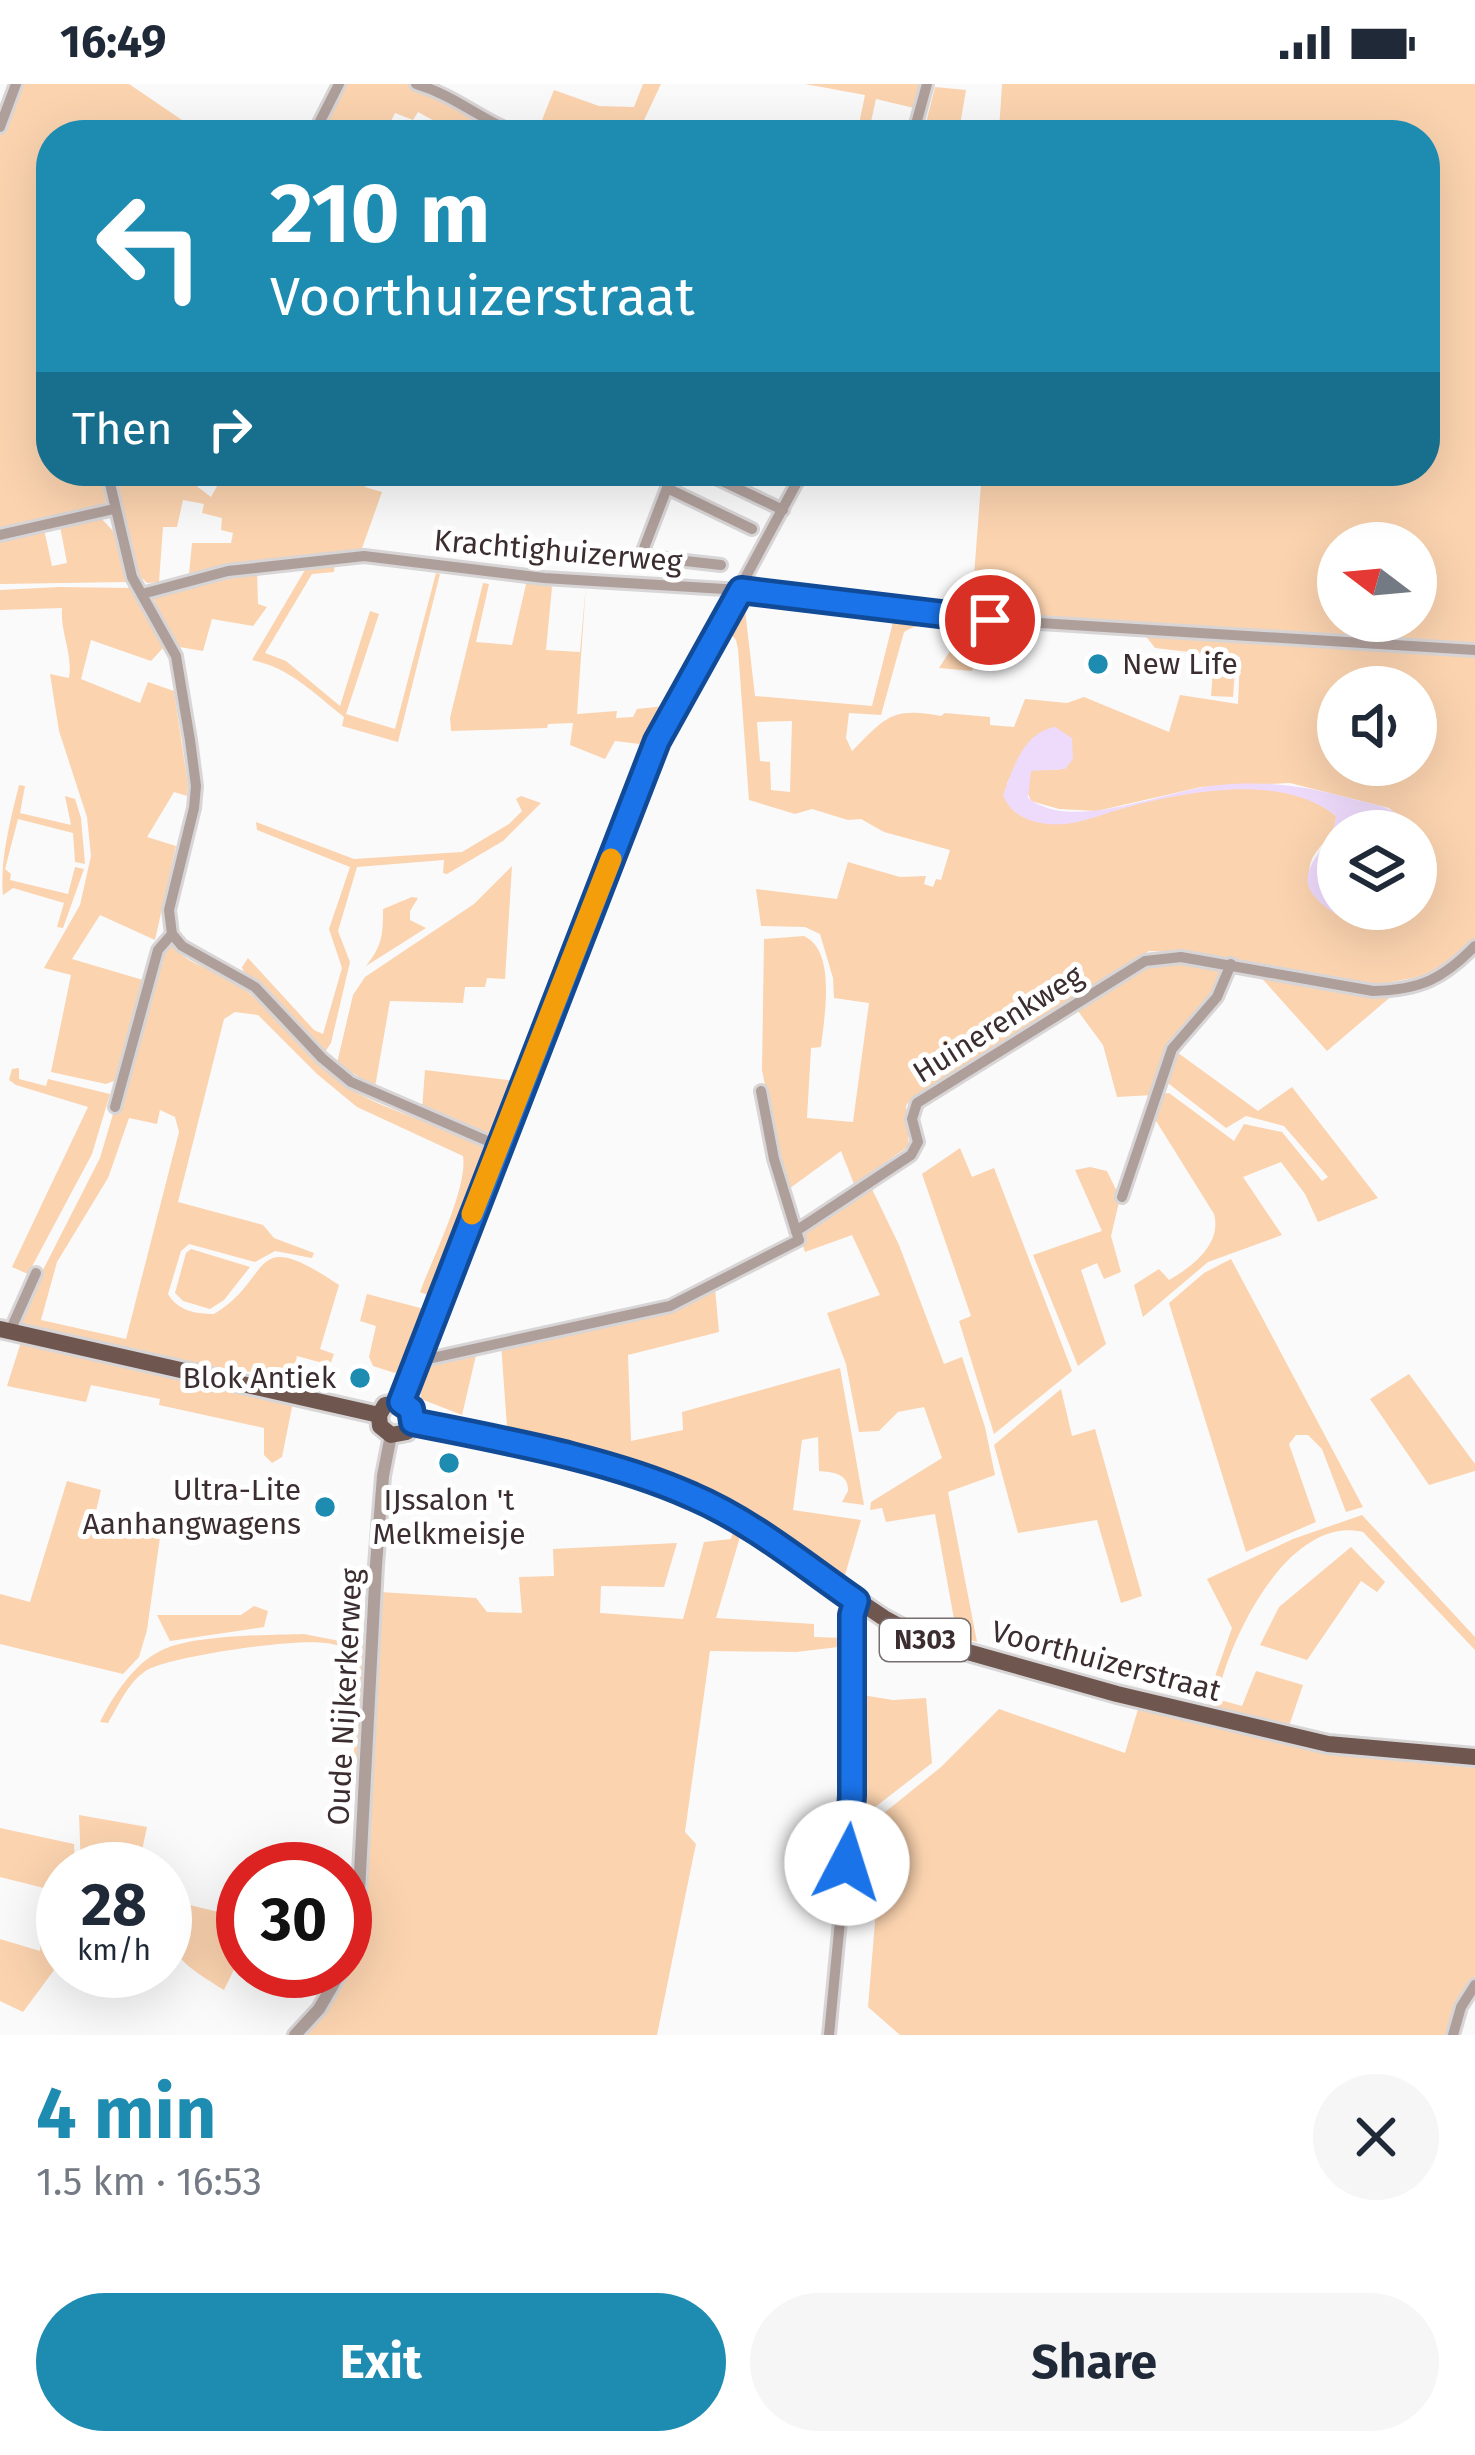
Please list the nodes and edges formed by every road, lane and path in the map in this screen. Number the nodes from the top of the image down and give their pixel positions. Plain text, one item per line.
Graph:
1 (16, 84) edge
2 (339, 84) edge
3 (416, 84) edge
4 (927, 84) edge
5 (321, 120) edge
6 (486, 120) edge
7 (918, 120) edge
8 (0, 127) edge
9 (110, 486) edge
10 (733, 486) edge
11 (796, 486) edge
12 (667, 488) joint
13 (114, 508) junction
14 (784, 510) junction
15 (752, 529) dead end
16 (0, 535) edge
17 (721, 565) dead end
18 (741, 590) junction
19 (142, 594) junction
20 (1475, 650) edge
21 (172, 934) junction
22 (1475, 946) edge
23 (1231, 964) junction
24 (761, 1091) dead end
25 (115, 1107) dead end
26 (499, 1146) junction
27 (1122, 1197) dead end
28 (796, 1231) junction
29 (36, 1273) dead end
30 (5, 1330) edge
31 (413, 1362) junction
32 (401, 1402) junction
33 (379, 1415) junction
34 (413, 1422) junction
35 (391, 1436) junction
36 (853, 1596) junction
37 (1475, 1757) edge
38 (362, 1842) edge
39 (1475, 1985) edge
40 (325, 1998) edge
41 (296, 2035) edge
42 (829, 2035) edge
43 (1453, 2035) edge

1 - 8 street
2 - 5 street
3 - 6 street
4 - 7 street
9 - 13 street
10 - 14 street
11 - 14 street
12 - 15 street
12 - 17 street
13 - 16 street
13 - 19 street
14 - 18 street
18 - 19 street, Krachtighuizerweg
18 - 20 street, Krachtighuizerweg
18 - 26 street
19 - 21 street
21 - 25 street
21 - 26 street
22 - 23 street, Huinerenkweg
23 - 27 street
23 - 28 street, Huinerenkweg
24 - 28 street
26 - 31 street
28 - 31 street, Huinerenkweg
29 - 30 street
30 - 33 main road
31 - 32 street
32 - 33 main road
32 - 34 main road
33 - 35 main road
34 - 35 main road
34 - 36 main road, Voorthuizerstraat / N303
35 - 38 street, Oude Nijkerkerweg
36 - 37 main road, Voorthuizerstraat / N303
36 - 42 street
39 - 43 street
40 - 41 street

